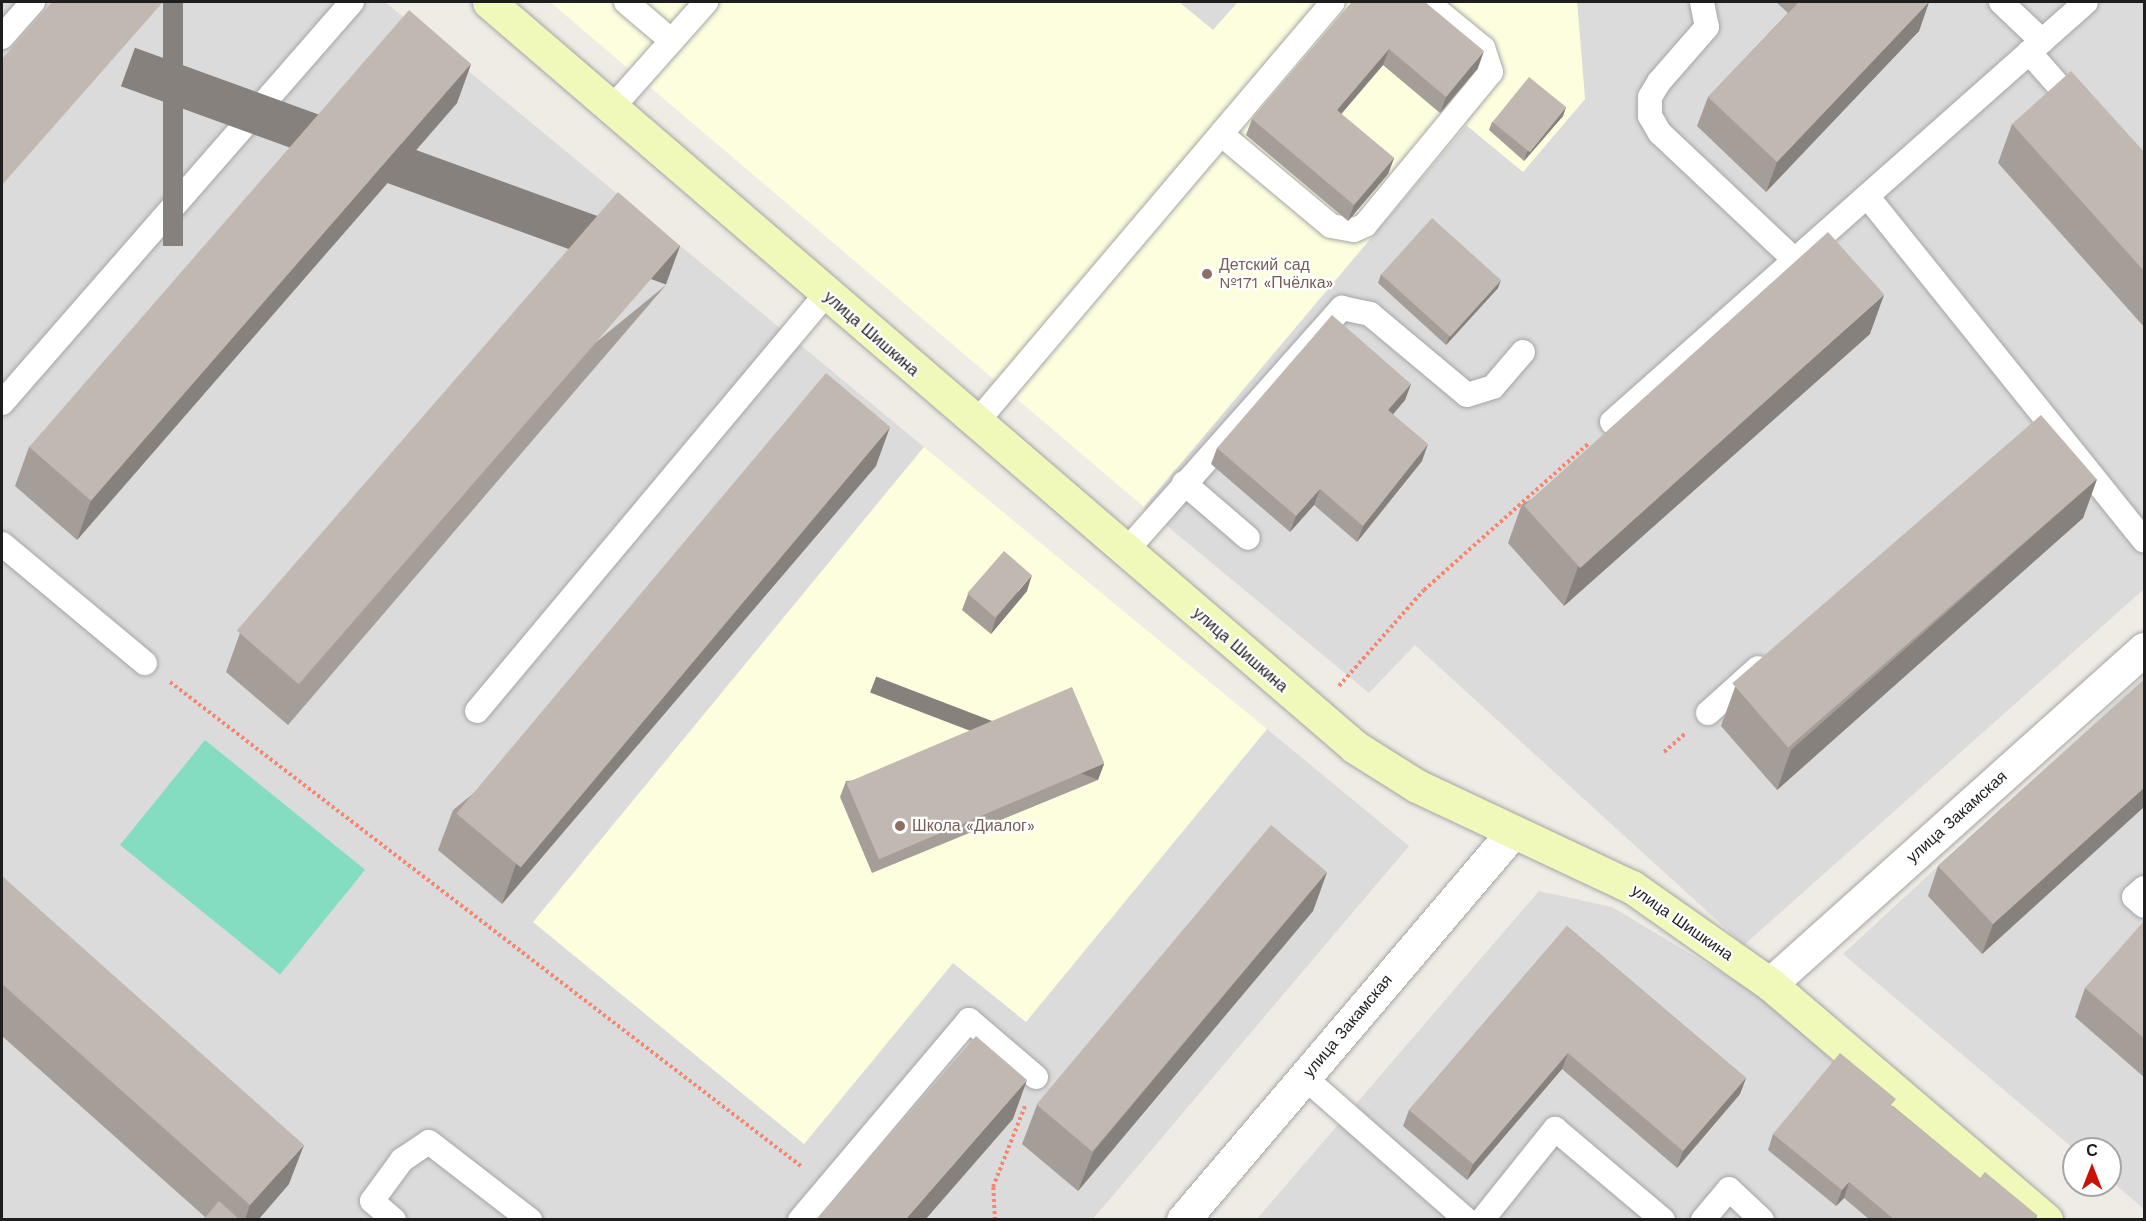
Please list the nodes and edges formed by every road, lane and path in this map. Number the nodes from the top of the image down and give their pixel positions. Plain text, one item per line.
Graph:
1 (33, 2) edge
2 (352, 2) edge
3 (489, 2) edge
4 (626, 2) edge
5 (706, 2) edge
6 (1333, 2) edge
7 (1427, 2) edge
8 (1702, 2) edge
9 (2001, 2) edge
10 (2086, 2) edge
11 (2, 37) edge
12 (672, 41) junction
13 (2036, 46) junction
14 (612, 108) junction
15 (2098, 130) edge
16 (1221, 134) junction
17 (1867, 196) junction
18 (1795, 260) junction
19 (826, 294) junction
20 (1523, 352) dead end
21 (2, 403) edge
22 (1612, 422) joint
23 (975, 424) junction
24 (1184, 483) junction
25 (1248, 538) dead end
26 (2145, 541) edge
27 (2, 544) edge
28 (1125, 552) junction
29 (2145, 649) edge
30 (1778, 651) edge
31 (146, 663) joint
32 (1338, 687) dead end
33 (477, 711) dead end
34 (1708, 713) dead end
35 (1512, 833) junction
36 (2145, 888) edge
37 (2145, 906) edge
38 (1770, 984) junction
39 (1036, 1077) joint
40 (1304, 1077) junction
41 (826, 1185) junction
42 (394, 1220) edge
43 (530, 1220) edge
44 (800, 1220) edge
45 (995, 1220) edge
46 (1183, 1220) edge
47 (1467, 1220) edge
48 (1482, 1220) edge
49 (1663, 1220) edge
50 (1703, 1220) edge
51 (1762, 1220) edge
52 (2046, 1220) edge

1 - 11 lane
2 - 21 lane
3 - 14 street, улица Шишкина
4 - 12 lane
5 - 12 lane
6 - 16 lane
7 - 16 lane
8 - 18 lane
9 - 13 lane
10 - 13 lane
12 - 14 lane
13 - 15 lane
13 - 17 lane
14 - 19 street, улица Шишкина
16 - 23 lane
17 - 18 lane
17 - 26 lane
18 - 22 lane
19 - 23 street, улица Шишкина
19 - 33 lane
20 - 24 lane
22 - 32 path
23 - 28 street, улица Шишкина
24 - 25 lane
24 - 28 lane
27 - 31 lane
28 - 35 street, улица Шишкина
29 - 38 street, улица Закамская
30 - 34 lane
31 - 41 path
35 - 38 street, улица Шишкина
35 - 40 street, улица Закамская
36 - 37 lane
38 - 52 street, улица Шишкина
39 - 41 lane
39 - 45 path
40 - 46 street, улица Закамская
40 - 47 lane
41 - 44 lane
42 - 43 lane
48 - 49 lane
50 - 51 lane

